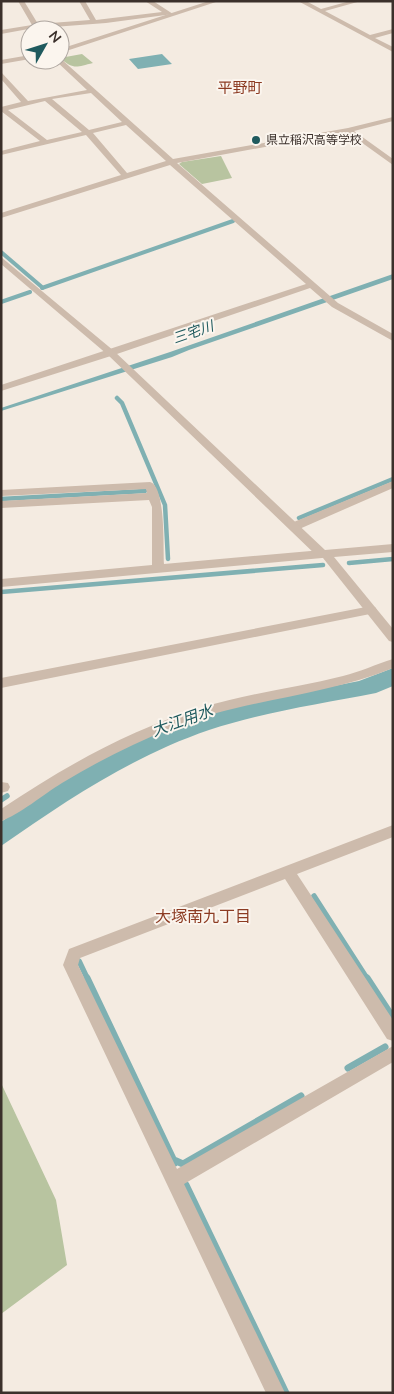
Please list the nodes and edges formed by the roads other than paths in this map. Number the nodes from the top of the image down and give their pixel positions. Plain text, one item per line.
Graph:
1 (21, 1) edge
2 (82, 1) edge
3 (148, 1) edge
4 (216, 1) edge
5 (301, 1) edge
6 (358, 1) edge
7 (320, 11) junction
8 (171, 14) junction
9 (33, 20) edge
10 (94, 21) junction
11 (70, 24) edge
12 (20, 29) edge
13 (393, 30) edge
14 (1, 32) edge
15 (369, 37) junction
16 (70, 48) edge
17 (393, 50) edge
18 (20, 58) edge
19 (2, 60) edge
20 (69, 70) edge
21 (1, 74) edge
22 (92, 91) junction
23 (46, 98) junction
24 (26, 103) junction
25 (2, 109) edge
26 (393, 119) edge
27 (127, 123) junction
28 (348, 130) junction
29 (88, 132) junction
30 (44, 141) junction
31 (1, 153) edge
32 (171, 162) junction
33 (393, 163) edge
34 (126, 177) junction
35 (1, 216) edge
36 (1, 259) edge
37 (311, 285) junction
38 (393, 338) edge
39 (115, 357) junction
40 (1, 388) edge
41 (393, 484) edge
42 (1, 494) edge
43 (153, 496) junction
44 (1, 504) edge
45 (293, 527) junction
46 (393, 548) edge
47 (324, 554) junction
48 (158, 569) junction
49 (1, 583) edge
50 (371, 610) junction
51 (393, 638) edge
52 (393, 663) edge
53 (1, 683) edge
54 (1, 816) edge
55 (393, 831) edge
56 (288, 872) junction
57 (393, 1034) edge
58 (393, 1053) edge
59 (174, 1180) junction
60 (276, 1393) edge

1 - 9 street
2 - 10 street
3 - 8 street
4 - 8 street
5 - 7 street
6 - 7 street
7 - 15 street
8 - 10 street
8 - 16 street
10 - 11 street
12 - 14 street
13 - 15 street
15 - 17 street
18 - 19 street
20 - 22 street
21 - 24 street
22 - 23 street
22 - 27 street
23 - 24 street
23 - 29 street
24 - 25 street
25 - 30 street
26 - 28 street
27 - 29 street
27 - 32 street
28 - 32 street
28 - 33 street
29 - 30 street
29 - 34 street
30 - 31 street
32 - 34 street
32 - 37 street
34 - 35 street
36 - 39 street
37 - 38 street
37 - 39 street
39 - 40 street
39 - 45 street
41 - 45 street
42 - 43 street
43 - 44 street
43 - 48 street
45 - 47 street
46 - 47 street
47 - 48 street
47 - 50 street
48 - 49 street
50 - 51 street
50 - 53 street
52 - 54 street
55 - 56 street
56 - 57 street
56 - 59 street
58 - 59 street
59 - 60 street

